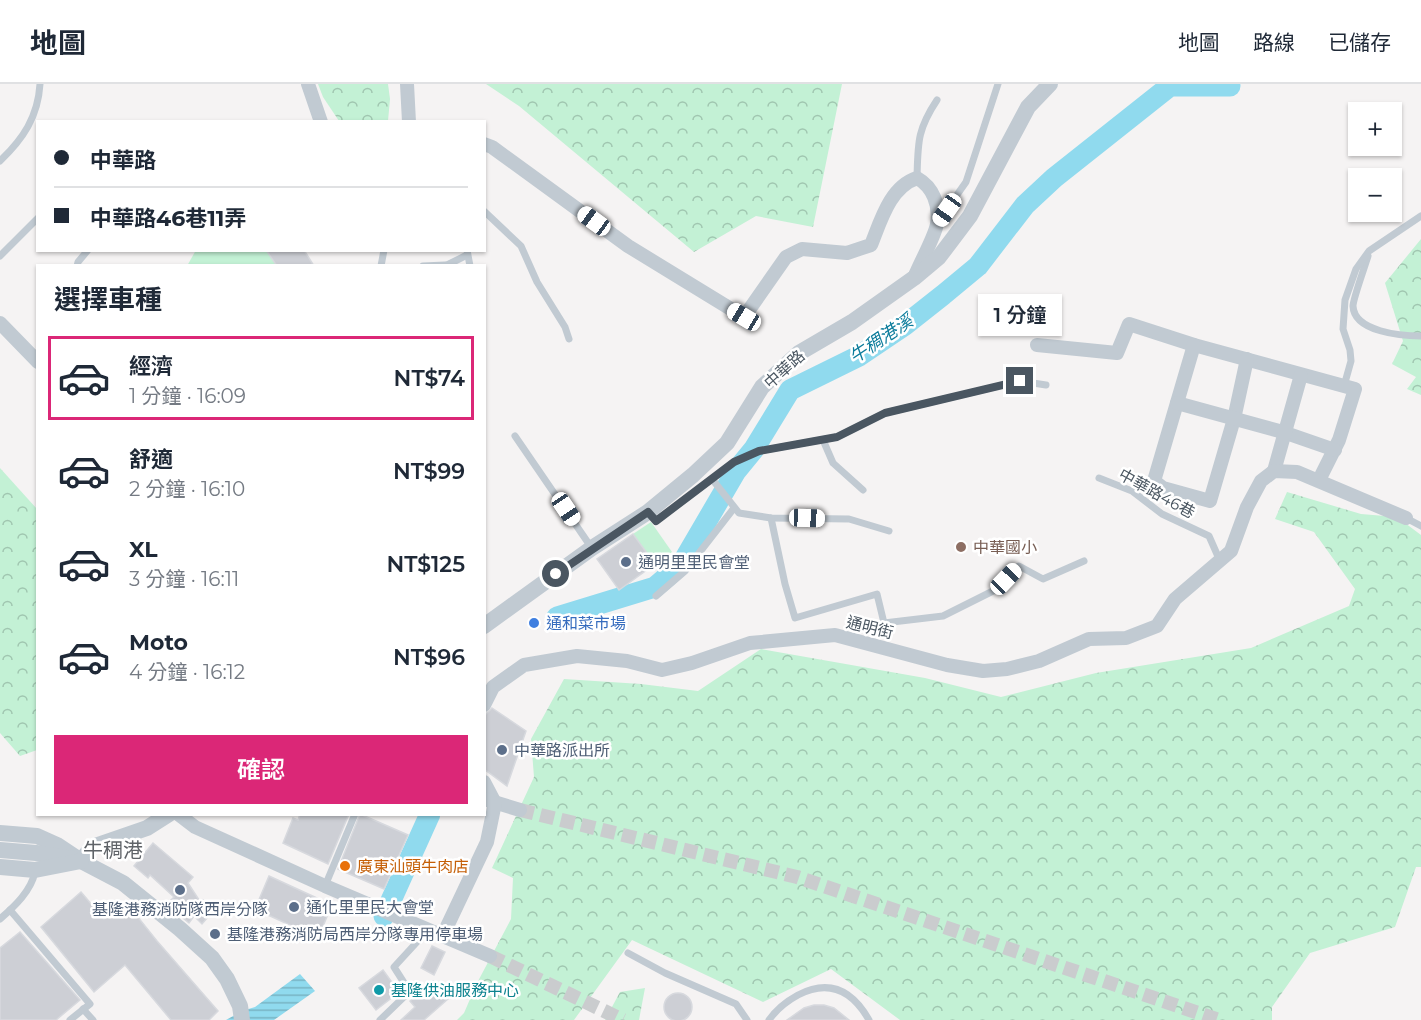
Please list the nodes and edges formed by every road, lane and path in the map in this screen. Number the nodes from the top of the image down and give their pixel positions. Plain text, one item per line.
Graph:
1 (40, 84) edge
2 (308, 84) edge
3 (407, 84) edge
4 (998, 84) edge
5 (1050, 84) edge
6 (937, 100) dead end
7 (320, 120) edge
8 (410, 120) edge
9 (486, 145) edge
10 (0, 161) edge
11 (917, 178) junction
12 (486, 214) edge
13 (1421, 216) edge
14 (36, 220) edge
15 (937, 224) junction
16 (1369, 251) junction
17 (86, 252) edge
18 (467, 253) edge
19 (0, 256) edge
20 (78, 264) edge
21 (447, 264) edge
22 (914, 278) junction
23 (0, 323) edge
24 (1421, 336) edge
25 (569, 339) dead end
26 (1037, 345) dead end
27 (1194, 345) junction
28 (1247, 359) junction
29 (36, 360) edge
30 (1301, 375) junction
31 (1046, 385) dead end
32 (1344, 386) junction
33 (1178, 403) junction
34 (1234, 419) junction
35 (1283, 432) junction
36 (515, 436) dead end
37 (823, 440) junction
38 (1335, 450) junction
39 (1274, 471) junction
40 (1100, 478) dead end
41 (1319, 480) junction
42 (714, 482) junction
43 (863, 490) dead end
44 (733, 506) junction
45 (648, 512) junction
46 (771, 518) junction
47 (1406, 518) joint
48 (1421, 526) edge
49 (889, 531) dead end
50 (592, 548) junction
51 (1084, 561) dead end
52 (1220, 561) junction
53 (656, 596) dead end
54 (486, 625) edge
55 (486, 701) edge
56 (490, 801) edge
57 (520, 810) tunnel mouth
58 (166, 816) edge
59 (181, 816) edge
60 (354, 816) edge
61 (0, 833) edge
62 (37, 836) junction
63 (0, 850) edge
64 (81, 861) junction
65 (35, 862) junction
66 (0, 867) edge
67 (325, 886) junction
68 (10, 910) junction
69 (0, 919) edge
70 (428, 930) junction
71 (443, 935) junction
72 (628, 953) dead end
73 (489, 956) tunnel mouth
74 (83, 1009) junction
75 (241, 1013) edge
76 (70, 1020) edge
77 (93, 1020) edge
78 (380, 1020) edge
79 (747, 1020) edge
80 (769, 1020) edge
81 (868, 1020) edge

1 - 10 lane
2 - 7 street
3 - 8 street
4 - 15 lane
5 - 22 street, 中華路
6 - 11 lane
9 - 11 street
11 - 15 street
12 - 25 lane
13 - 16 lane
14 - 19 lane
15 - 22 street
16 - 24 lane
16 - 32 lane
17 - 20 lane
18 - 21 lane
22 - 45 street, 中華路
23 - 29 street
26 - 27 street
27 - 28 street
27 - 33 street
28 - 30 street
28 - 34 street
30 - 32 street
30 - 35 street
31 - 37 lane
32 - 38 street
33 - 34 street
33 - 34 street
34 - 35 street
35 - 38 street
35 - 39 street
36 - 50 lane
37 - 42 lane
37 - 43 lane
38 - 41 street
39 - 41 street
39 - 52 street, 通明街
40 - 52 lane, 中華路46巷
41 - 47 street
42 - 44 lane
42 - 45 lane
44 - 46 lane
44 - 53 lane
45 - 50 street, 中華路
46 - 49 lane
46 - 51 lane
47 - 48 lane
50 - 54 street, 中華路
52 - 55 street, 通明街
56 - 57 street
56 - 71 street
58 - 64 street
59 - 67 street
60 - 67 lane
61 - 62 street
62 - 64 street
62 - 65 lane
63 - 65 street
64 - 65 street
64 - 75 street
65 - 66 street
65 - 68 lane
67 - 70 street
68 - 69 lane
68 - 74 lane
70 - 71 street
70 - 78 lane
71 - 73 street
72 - 79 lane
74 - 76 lane
74 - 77 lane
80 - 81 lane

